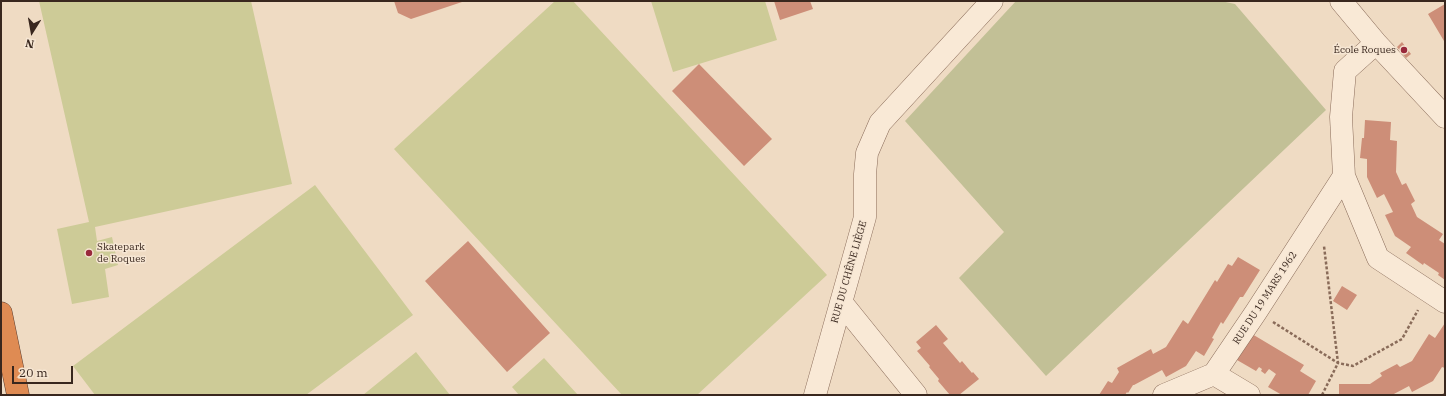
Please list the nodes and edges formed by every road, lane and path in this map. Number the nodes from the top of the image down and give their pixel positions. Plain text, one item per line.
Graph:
1 (992, 1) edge
2 (1341, 1) edge
3 (1376, 43) junction
4 (1445, 117) edge
5 (1344, 176) junction
6 (1324, 245) dead end
7 (1436, 297) edge
8 (841, 302) junction
9 (1256, 312) junction
10 (1, 313) edge
11 (1338, 364) junction
12 (1214, 374) junction
13 (18, 395) edge
14 (815, 395) edge
15 (916, 395) edge
16 (1164, 395) edge
17 (1249, 395) edge
18 (1322, 395) edge

1 - 8 street, RUE DU CHÊNE LIÈGE
2 - 3 street
3 - 4 street
3 - 5 street
5 - 7 street
5 - 9 street, RUE DU 19 MARS 1962
6 - 11 path
7 - 11 path
8 - 14 street, RUE DU CHÊNE LIÈGE
8 - 15 street
9 - 11 path
9 - 12 street, RUE DU 19 MARS 1962
10 - 13 highway
11 - 18 path
12 - 16 street
12 - 17 street

